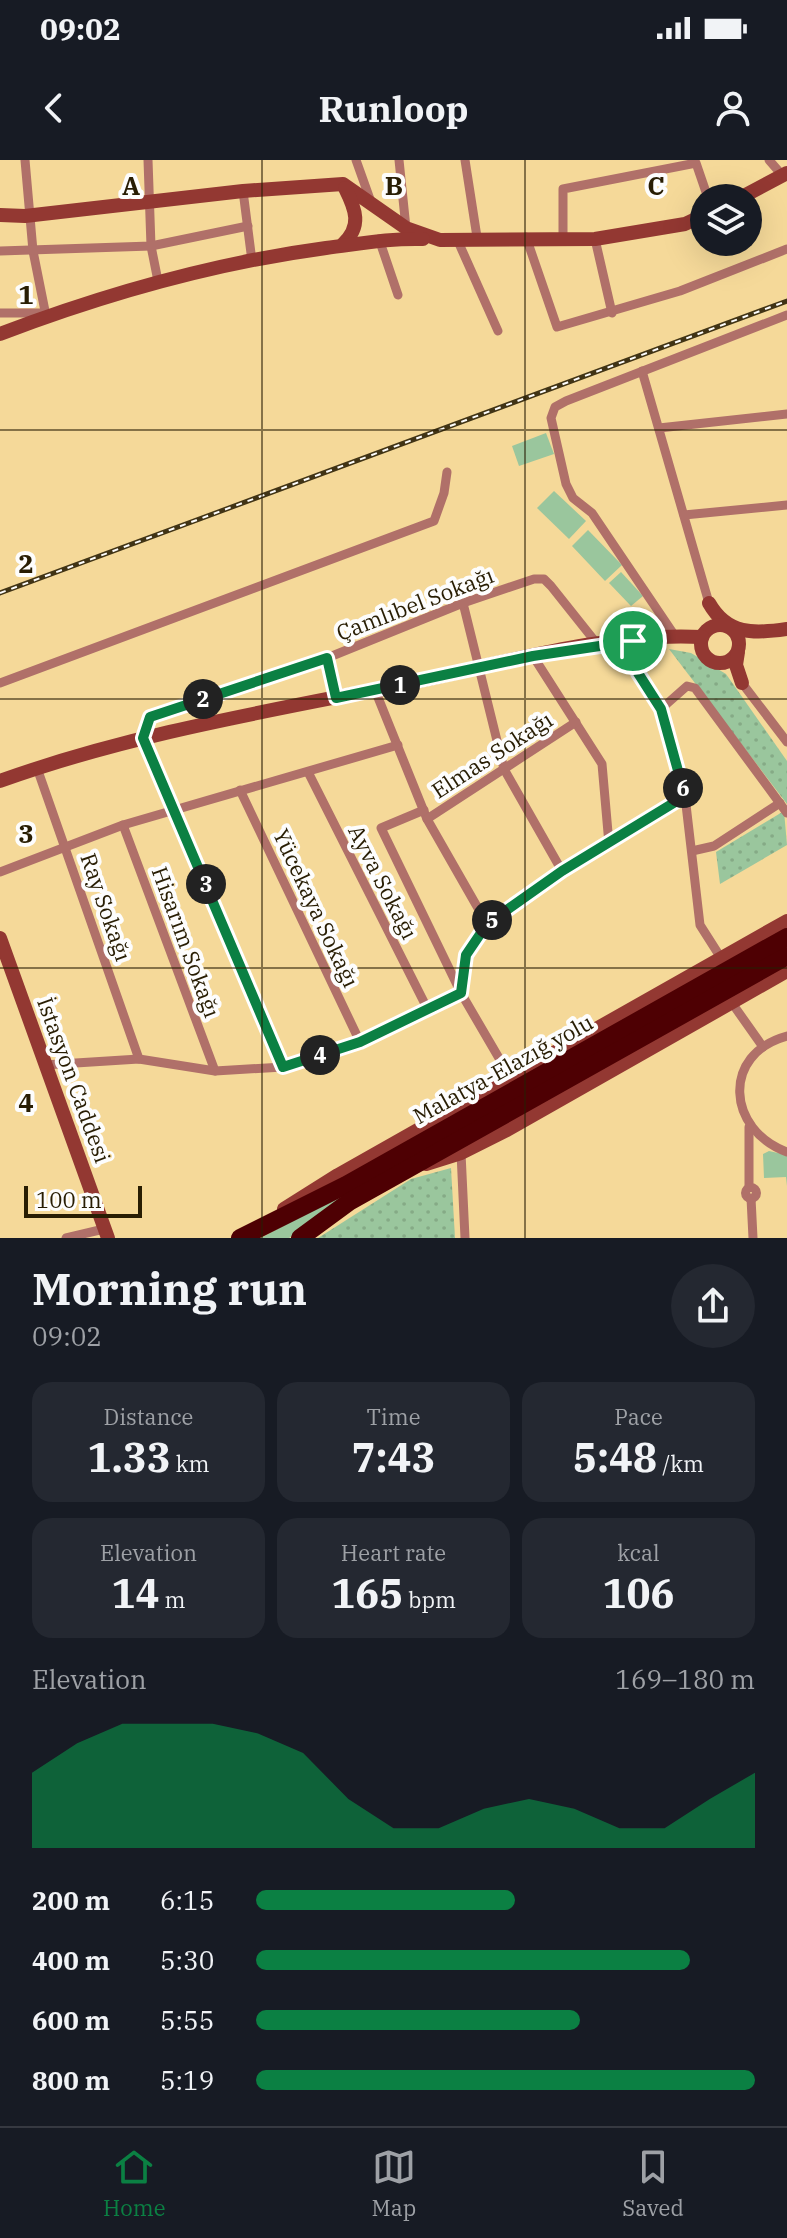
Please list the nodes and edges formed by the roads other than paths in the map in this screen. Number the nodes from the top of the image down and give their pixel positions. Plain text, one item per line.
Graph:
1 (25, 160) edge
2 (148, 160) edge
3 (356, 160) edge
4 (399, 160) edge
5 (465, 160) edge
6 (769, 160) edge
7 (785, 172) edge
8 (343, 184) junction
9 (703, 184) edge
10 (762, 185) edge
11 (243, 191) junction
12 (150, 201) junction
13 (376, 210) junction
14 (0, 215) edge
15 (30, 216) junction
16 (690, 222) edge
17 (248, 226) junction
18 (406, 228) junction
19 (477, 237) junction
20 (526, 237) junction
21 (563, 237) junction
22 (457, 239) junction
23 (595, 239) junction
24 (377, 240) junction
25 (440, 240) junction
26 (151, 246) junction
27 (341, 246) junction
28 (787, 249) edge
29 (0, 251) edge
30 (33, 251) junction
31 (252, 261) junction
32 (158, 281) junction
33 (398, 295) dead end
34 (0, 313) edge
35 (612, 313) junction
36 (45, 314) junction
37 (787, 315) edge
38 (498, 331) dead end
39 (0, 334) edge
40 (642, 371) junction
41 (787, 414) edge
42 (659, 428) junction
43 (447, 472) dead end
44 (787, 505) edge
45 (684, 515) junction
46 (463, 603) junction
47 (709, 603) junction
48 (729, 627) junction
49 (787, 629) edge
50 (758, 633) junction
51 (704, 635) junction
52 (675, 636) junction
53 (633, 641) junction
54 (598, 645) junction
55 (736, 654) junction
56 (533, 656) junction
57 (327, 658) junction
58 (708, 658) junction
59 (478, 669) junction
60 (638, 673) junction
61 (0, 683) edge
62 (742, 683) junction
63 (375, 690) junction
64 (336, 698) junction
65 (661, 709) junction
66 (576, 722) junction
67 (143, 738) junction
68 (787, 742) edge
69 (398, 745) junction
70 (37, 768) junction
71 (504, 769) junction
72 (308, 772) junction
73 (0, 781) edge
74 (240, 790) junction
75 (685, 796) junction
76 (780, 803) junction
77 (175, 811) junction
78 (787, 813) edge
79 (426, 814) junction
80 (123, 825) junction
81 (609, 844) junction
82 (66, 847) junction
83 (692, 851) junction
84 (562, 871) junction
85 (0, 872) edge
86 (787, 921) edge
87 (487, 924) junction
88 (787, 937) edge
89 (0, 938) edge
90 (787, 956) edge
91 (721, 958) junction
92 (787, 971) edge
93 (461, 993) junction
94 (732, 1003) junction
95 (427, 1008) junction
96 (787, 1036) edge
97 (360, 1042) junction
98 (763, 1047) junction
99 (139, 1059) junction
100 (44, 1065) junction
101 (283, 1067) junction
102 (215, 1071) junction
103 (510, 1077) junction
104 (748, 1125) junction
105 (787, 1152) edge
106 (461, 1153) junction
107 (410, 1168) junction
108 (276, 1221) junction
109 (307, 1235) edge
110 (107, 1236) edge
111 (66, 1238) edge
112 (240, 1238) edge
113 (465, 1238) edge
114 (753, 1238) edge

1 - 15 street
2 - 12 street
3 - 13 street
4 - 18 street
5 - 19 street
6 - 7 street
7 - 10 main road
8 - 11 main road
8 - 13 main road
8 - 27 main road
9 - 21 street
11 - 12 main road
11 - 17 street
12 - 15 main road
12 - 26 street
13 - 18 main road
13 - 24 main road
14 - 15 main road
15 - 30 street
16 - 23 main road
17 - 26 street
17 - 31 street
18 - 25 main road
19 - 20 main road
19 - 22 main road
20 - 21 main road
20 - 35 street
21 - 23 main road
22 - 25 main road
22 - 38 street
23 - 35 street
24 - 25 main road
24 - 27 main road
24 - 33 street
26 - 30 street
26 - 32 street
27 - 31 main road
28 - 35 street
29 - 30 street
30 - 36 street
31 - 32 main road
32 - 36 main road
34 - 36 street
36 - 39 main road
37 - 40 street
40 - 42 street
40 - 52 street
41 - 42 street
42 - 45 street
43 - 61 street
44 - 45 street
45 - 47 street
46 - 54 street, Çamlıbel Sokağı
46 - 57 street, Çamlıbel Sokağı
46 - 59 street
47 - 48 main road
47 - 51 main road
48 - 50 main road
48 - 51 main road
48 - 55 main road
49 - 50 main road
50 - 55 main road
51 - 52 main road
51 - 58 main road
52 - 53 main road
53 - 54 main road
53 - 58 main road
53 - 60 street
54 - 56 main road
54 - 60 street
55 - 58 main road
55 - 62 main road
56 - 59 main road
56 - 66 street
57 - 64 street
57 - 67 street, Çamlıbel Sokağı
58 - 62 main road
59 - 63 main road
59 - 71 street
60 - 65 street
62 - 68 street
63 - 64 main road
63 - 69 street
64 - 67 main road
65 - 75 street
65 - 76 street
66 - 71 street, Elmas Sokağı
66 - 81 street
67 - 70 main road
67 - 77 street
69 - 72 street
69 - 79 street
70 - 73 main road
70 - 82 street, Ray Sokağı
71 - 79 street, Elmas Sokağı
71 - 84 street
72 - 74 street
72 - 95 street, Ayva Sokağı
74 - 77 street
74 - 97 street, Yücekaya Sokağı
75 - 81 street
75 - 83 street
76 - 78 street
76 - 83 street
77 - 80 street
77 - 101 street
79 - 87 street
79 - 93 street, Elmas Sokağı
80 - 82 street
80 - 102 street, Hisarım Sokağı
81 - 84 street
82 - 85 street
82 - 99 street, Ray Sokağı
83 - 91 street
84 - 87 street
86 - 91 main road
87 - 93 street
88 - 108 highway, Malatya-Elazığ yolu
89 - 100 main road, İstasyon Caddesi
90 - 107 highway, Malatya-Elazığ yolu
91 - 103 main road
92 - 94 main road
93 - 95 street
93 - 103 street
94 - 98 street
94 - 106 main road
95 - 97 street
96 - 98 street
97 - 101 street
98 - 104 street
99 - 100 street
99 - 102 street
100 - 110 main road, İstasyon Caddesi
101 - 102 street
103 - 108 main road
104 - 105 street
104 - 114 street
106 - 107 main road
106 - 113 street
107 - 109 highway, Malatya-Elazığ yolu
108 - 112 highway, Malatya-Elazığ yolu
110 - 111 street

